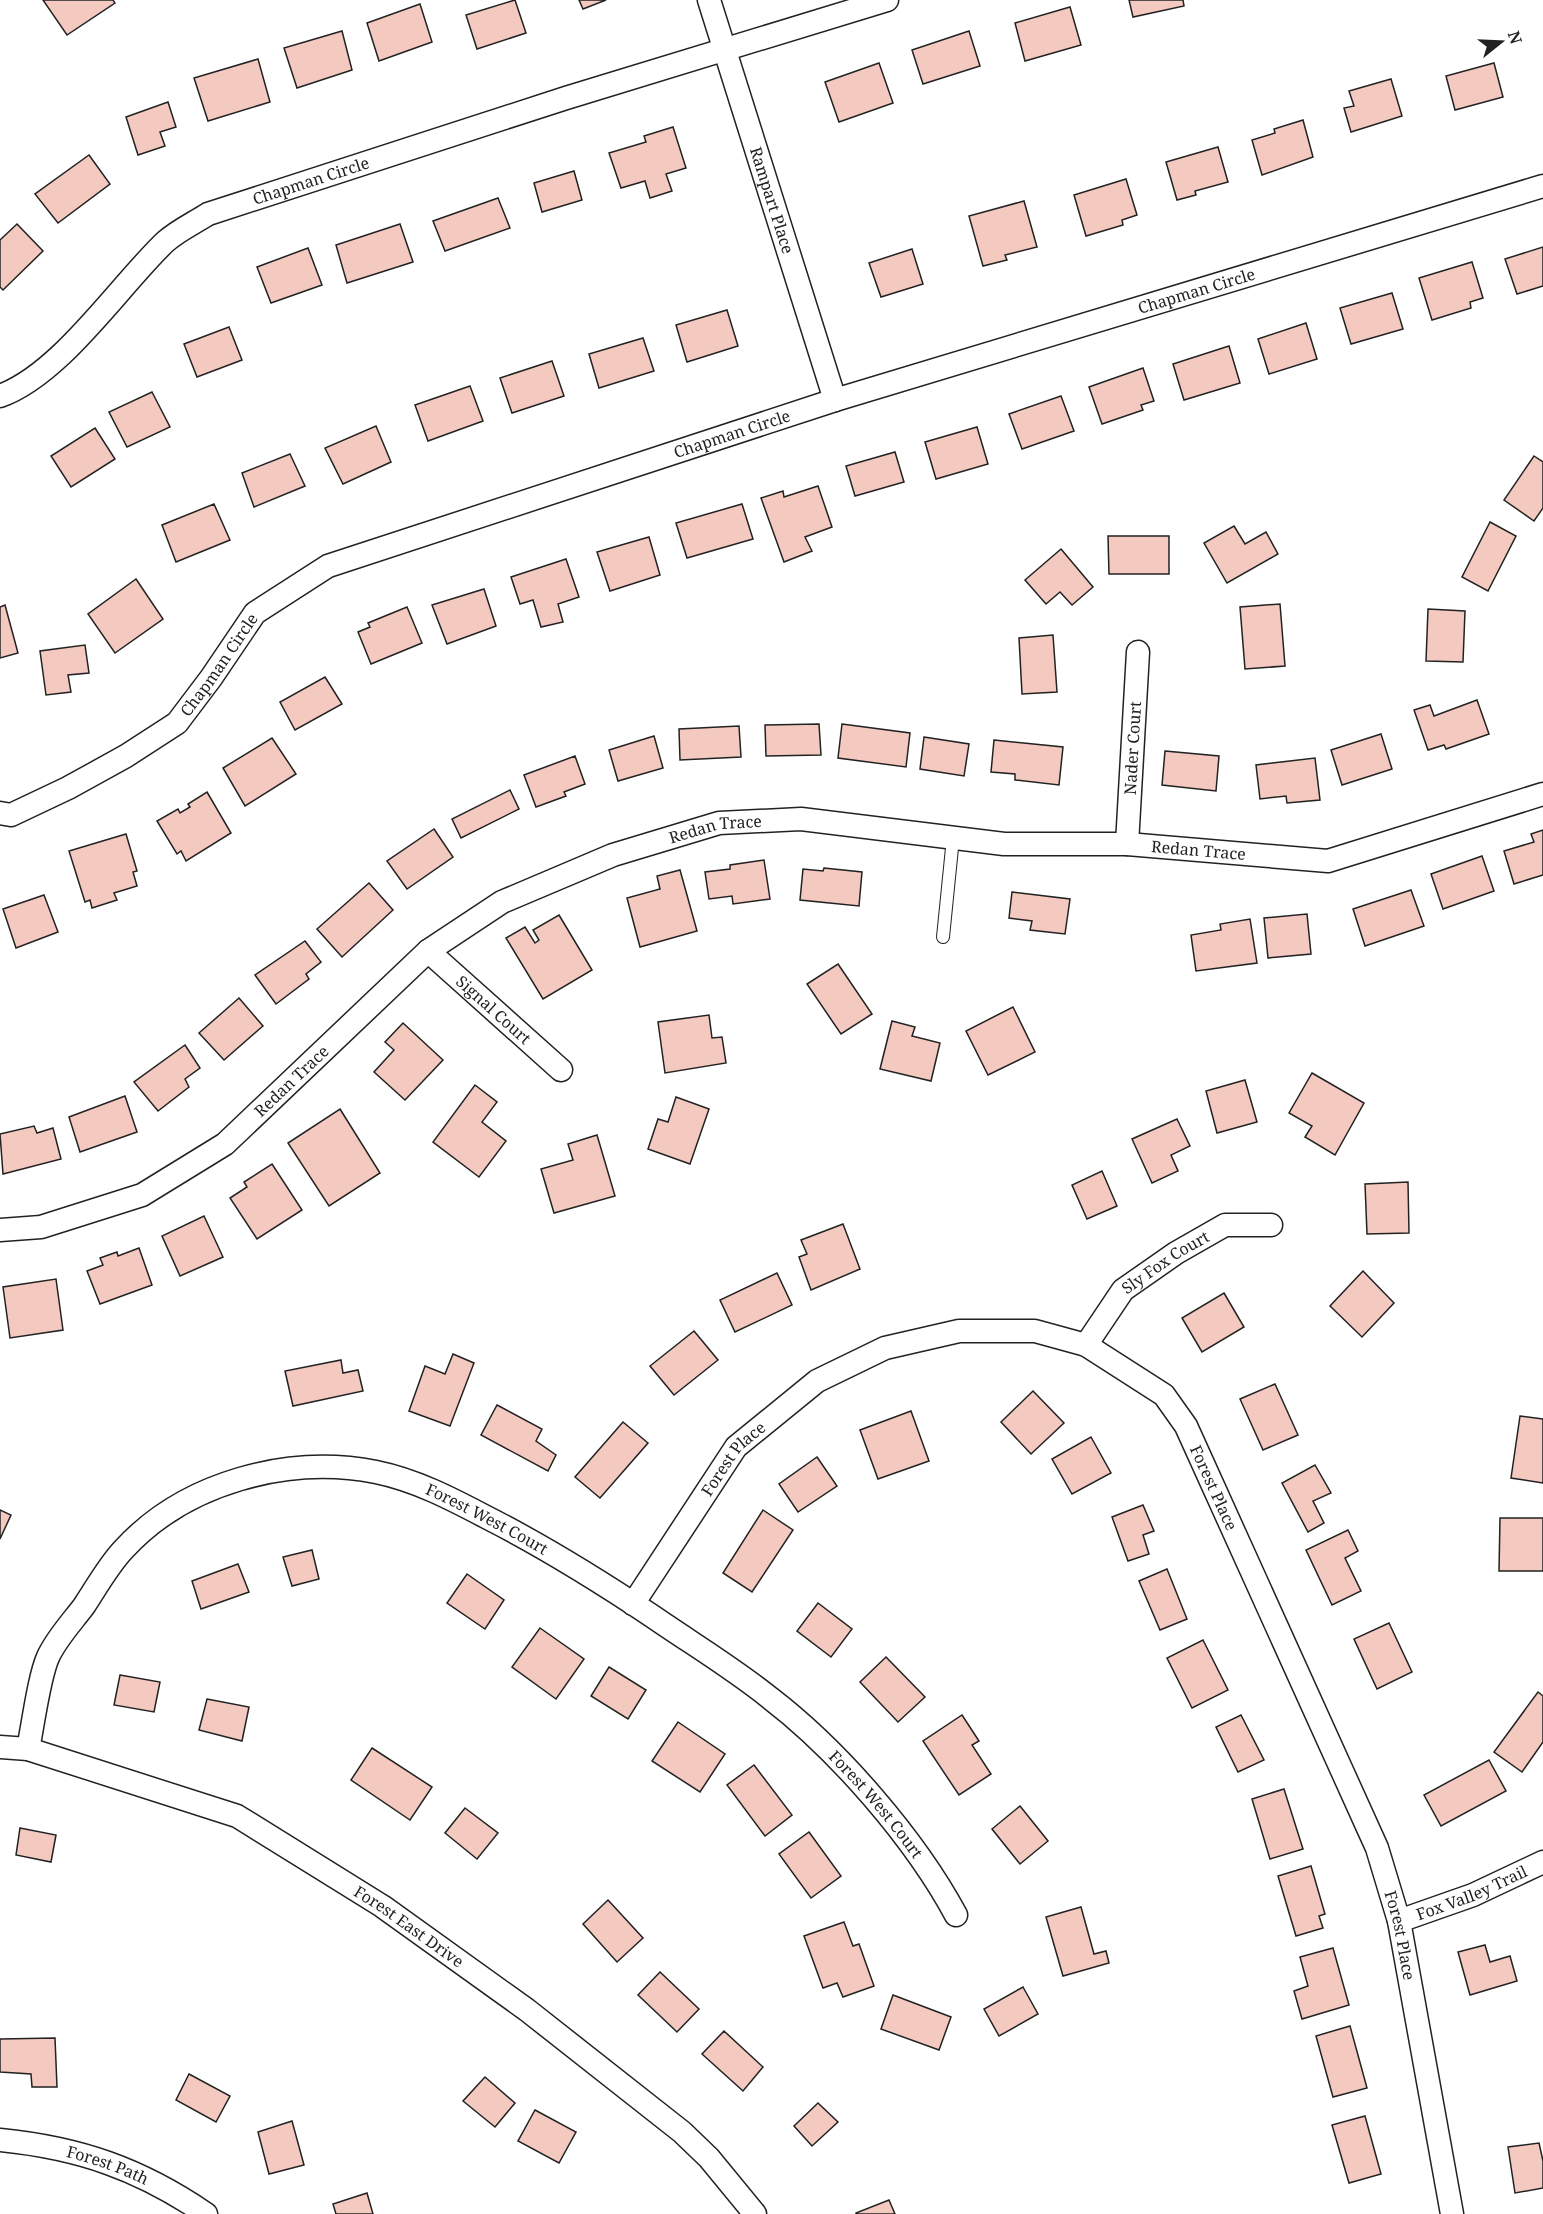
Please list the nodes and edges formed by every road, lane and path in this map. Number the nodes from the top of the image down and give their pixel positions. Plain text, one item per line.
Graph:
1 (708, 0) edge
2 (887, 0) edge
3 (725, 51) junction
4 (1543, 186) edge
5 (0, 396) edge
6 (835, 400) junction
7 (1138, 652) dead end
8 (1543, 794) edge
9 (0, 813) edge
10 (952, 838) junction
11 (1127, 843) junction
12 (943, 937) dead end
13 (428, 951) junction
14 (561, 1070) dead end
15 (1271, 1225) dead end
16 (0, 1230) edge
17 (1086, 1345) junction
18 (633, 1604) junction
19 (0, 1747) edge
20 (28, 1749) junction
21 (1543, 1862) edge
22 (956, 1915) dead end
23 (1399, 1921) junction
24 (0, 2140) edge
25 (206, 2214) edge
26 (755, 2214) edge
27 (1452, 2214) edge

1 - 3 street, Rampart Place
2 - 3 street, Chapman Circle
3 - 5 street, Chapman Circle
3 - 6 street, Rampart Place
4 - 6 street, Chapman Circle
6 - 9 street, Chapman Circle
7 - 11 street, Nader Court
8 - 11 street, Redan Trace
10 - 11 street, Redan Trace
10 - 12 lane
10 - 13 street, Redan Trace
13 - 14 street, Signal Court
13 - 16 street, Redan Trace
15 - 17 street, Sly Fox Court
17 - 18 street, Forest Place
17 - 23 street, Forest Place
18 - 20 street, Forest West Court
18 - 22 street, Forest West Court
19 - 20 street, Forest East Drive
20 - 26 street, Forest East Drive
21 - 23 street, Fox Valley Trail
23 - 27 street, Forest Place
24 - 25 street, Forest Path

